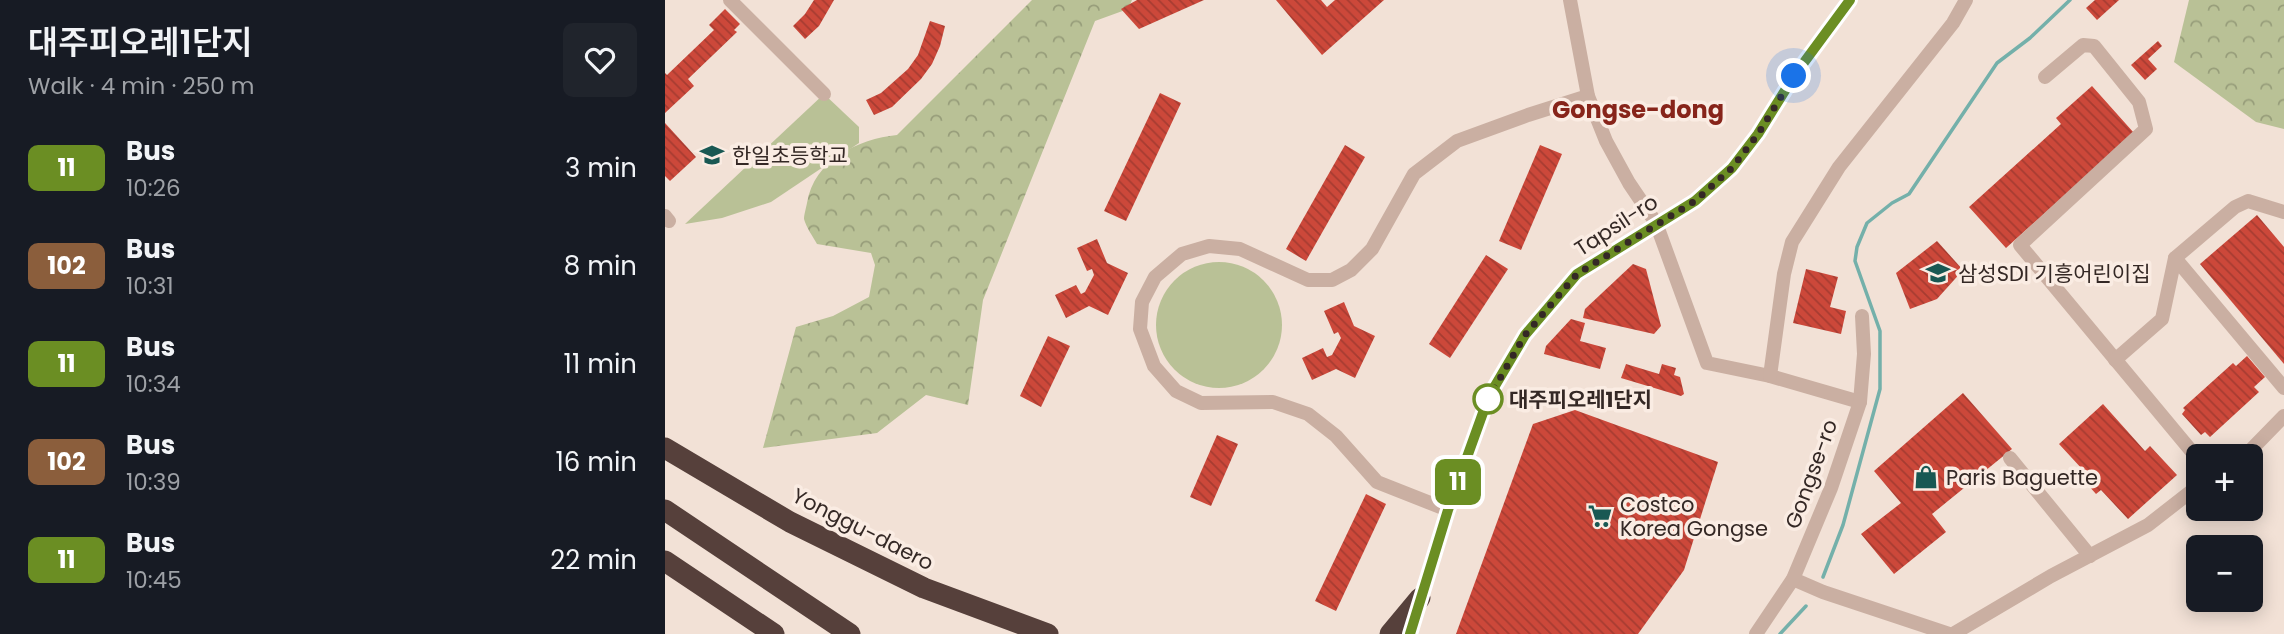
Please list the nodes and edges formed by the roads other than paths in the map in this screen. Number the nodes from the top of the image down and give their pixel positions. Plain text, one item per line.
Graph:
1 (730, 0) edge
2 (1570, 0) edge
3 (1850, 0) edge
4 (1966, 0) edge
5 (2045, 77) dead end
6 (824, 94) dead end
7 (1588, 96) junction
8 (2284, 212) edge
9 (1657, 223) junction
10 (2175, 258) junction
11 (1862, 316) dead end
12 (2115, 360) junction
13 (1770, 376) junction
14 (2284, 388) edge
15 (1860, 402) junction
16 (2284, 416) edge
17 (2257, 444) edge
18 (2186, 445) edge
19 (665, 448) edge
20 (2010, 458) dead end
21 (2186, 495) edge
22 (665, 510) edge
23 (1448, 510) junction
24 (2090, 556) junction
25 (665, 561) edge
26 (1793, 579) junction
27 (1420, 598) junction
28 (773, 634) edge
29 (850, 634) edge
30 (1048, 634) edge
31 (1390, 634) edge
32 (1410, 634) edge
33 (1756, 634) edge
34 (1951, 634) edge

1 - 6 street
2 - 7 street
3 - 9 street, Tapsil-ro
4 - 13 street
5 - 12 street
7 - 9 street
7 - 23 street
8 - 10 street
9 - 13 street
9 - 23 street, Tapsil-ro
10 - 12 street
10 - 14 street
11 - 15 street, Gongse-ro
12 - 18 street
13 - 15 street
15 - 26 street, Gongse-ro
16 - 17 street
19 - 30 highway, Yonggu-daero
20 - 24 street
21 - 24 street
22 - 29 highway
23 - 27 street, Tapsil-ro
24 - 34 street
25 - 28 highway
26 - 33 street, Gongse-ro
26 - 34 street
27 - 31 highway
27 - 32 street, Tapsil-ro

